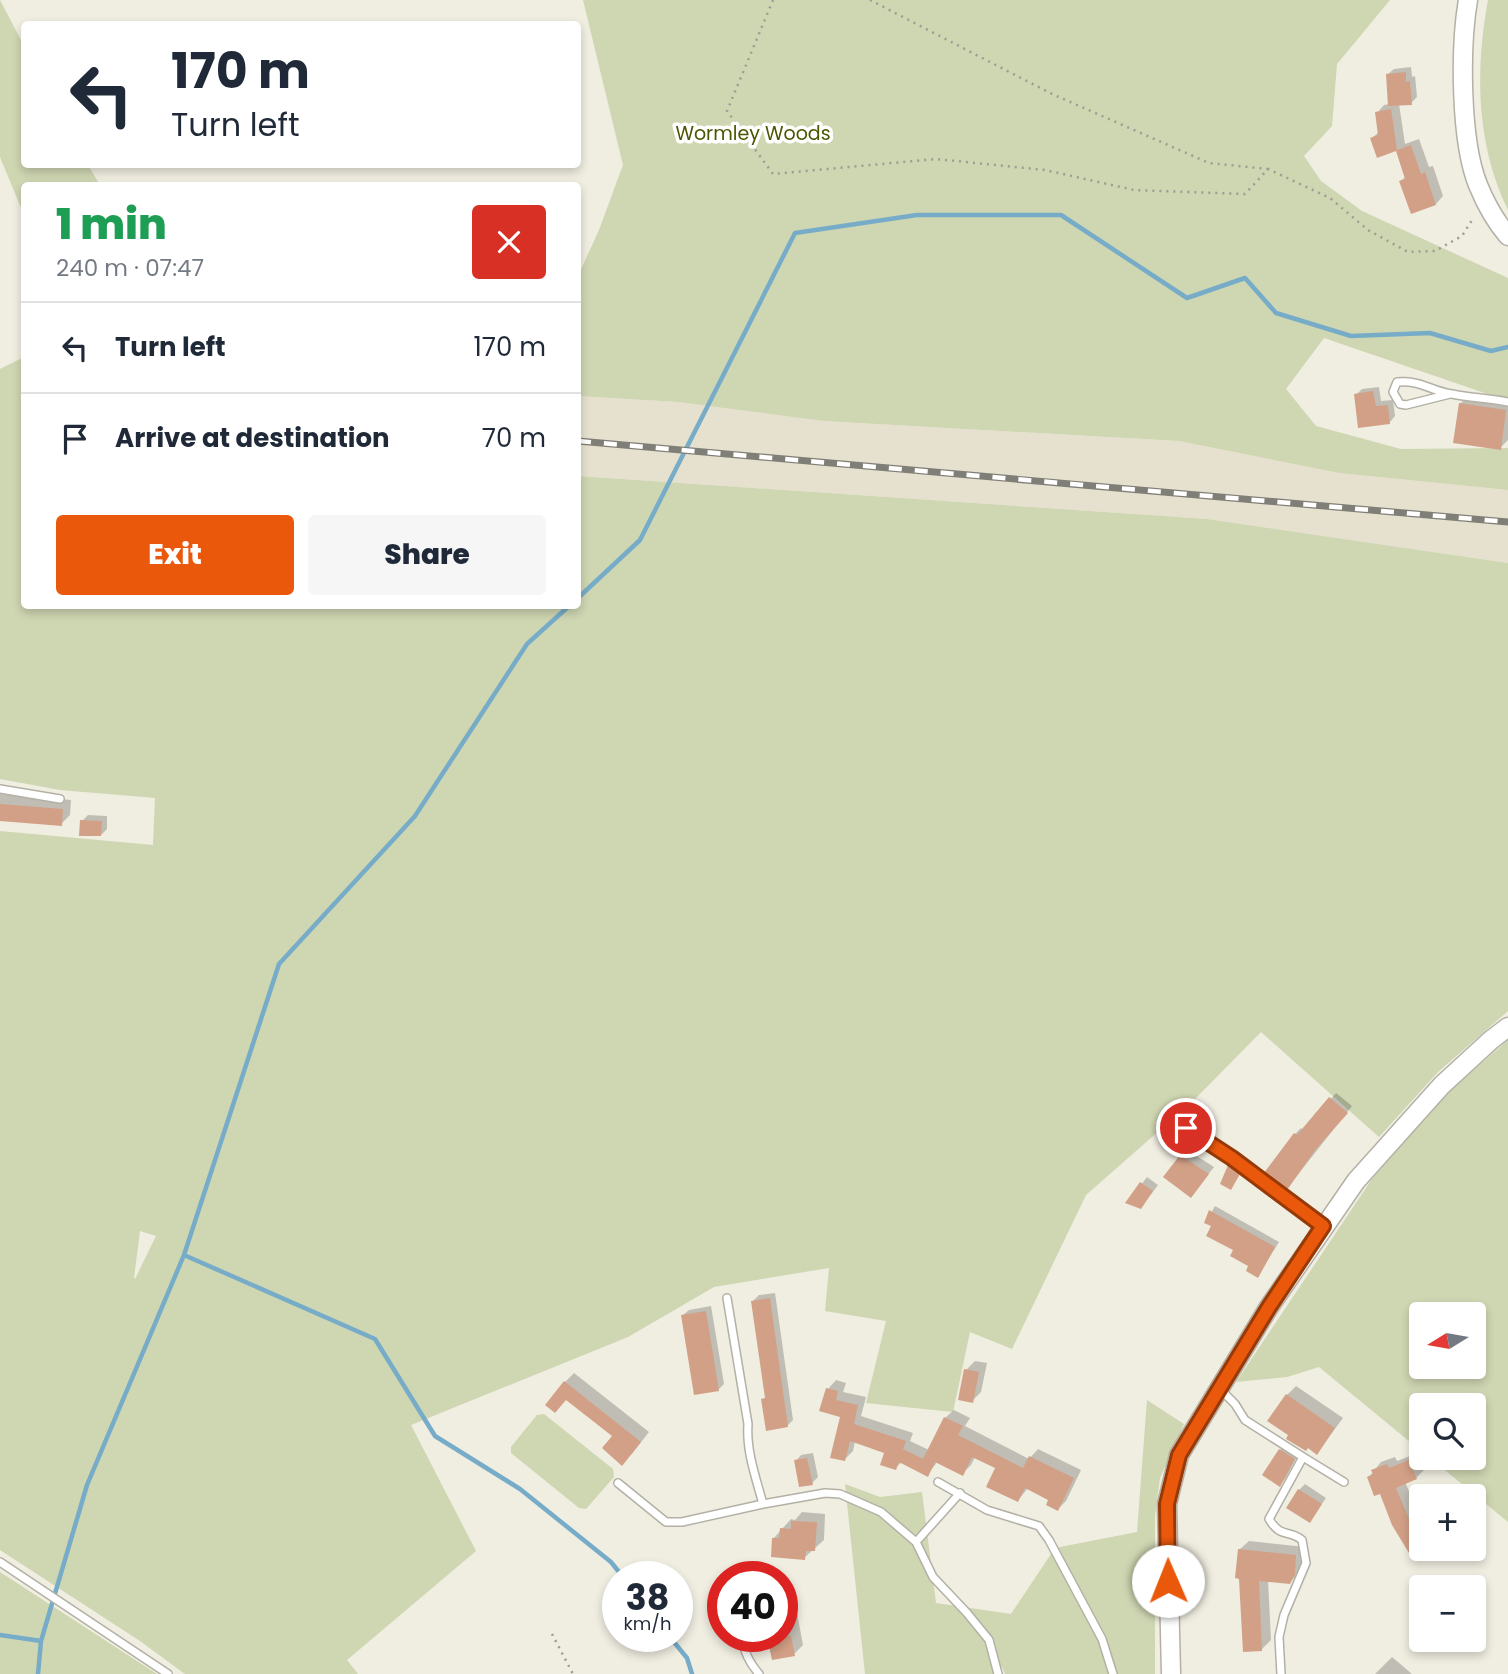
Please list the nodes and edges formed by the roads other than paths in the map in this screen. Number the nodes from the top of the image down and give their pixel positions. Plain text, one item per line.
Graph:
1 (1468, 0) edge
2 (1508, 236) edge
3 (1450, 394) junction
4 (1508, 402) edge
5 (0, 789) edge
6 (60, 799) dead end
7 (1508, 1027) edge
8 (1186, 1128) dead end
9 (1323, 1226) junction
10 (727, 1298) dead end
11 (1219, 1388) junction
12 (1303, 1457) junction
13 (938, 1482) dead end
14 (1344, 1482) dead end
15 (618, 1483) dead end
16 (960, 1493) junction
17 (763, 1504) junction
18 (916, 1542) junction
19 (0, 1562) edge
20 (746, 1652) edge
21 (1283, 1673) edge
22 (168, 1674) edge
23 (758, 1674) edge
24 (998, 1674) edge
25 (1113, 1674) edge
26 (1171, 1674) edge

1 - 2 street
3 - 3 lane
3 - 4 lane
5 - 6 lane
7 - 9 street
8 - 9 lane
9 - 11 street
10 - 17 lane
11 - 12 lane
11 - 26 street
12 - 14 lane
12 - 21 lane
13 - 16 lane
15 - 17 lane
16 - 18 lane
16 - 25 lane
17 - 18 lane
18 - 24 lane
19 - 22 lane
20 - 23 lane

